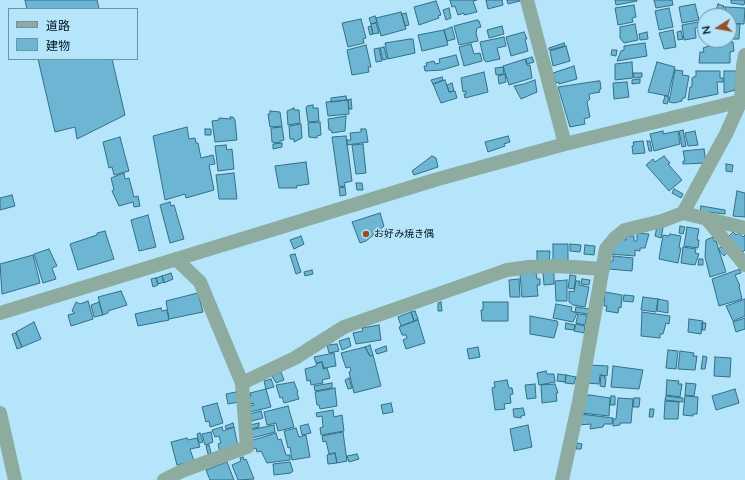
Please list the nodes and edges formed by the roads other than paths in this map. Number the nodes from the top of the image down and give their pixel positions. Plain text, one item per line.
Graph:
1 (527, 0) edge
2 (745, 55) edge
3 (743, 100) edge
4 (565, 144) junction
5 (683, 213) junction
6 (706, 218) junction
7 (745, 228) edge
8 (177, 260) junction
9 (745, 265) edge
10 (603, 269) junction
11 (0, 313) edge
12 (242, 383) junction
13 (0, 413) edge
14 (15, 480) edge
15 (164, 480) edge
16 (562, 480) edge

1 - 4 street
2 - 3 street
3 - 4 street
3 - 5 street
4 - 8 street
5 - 6 street
5 - 10 street
6 - 7 street
6 - 9 street
8 - 11 street
8 - 12 street
10 - 12 street
10 - 16 street
12 - 15 street
13 - 14 street

